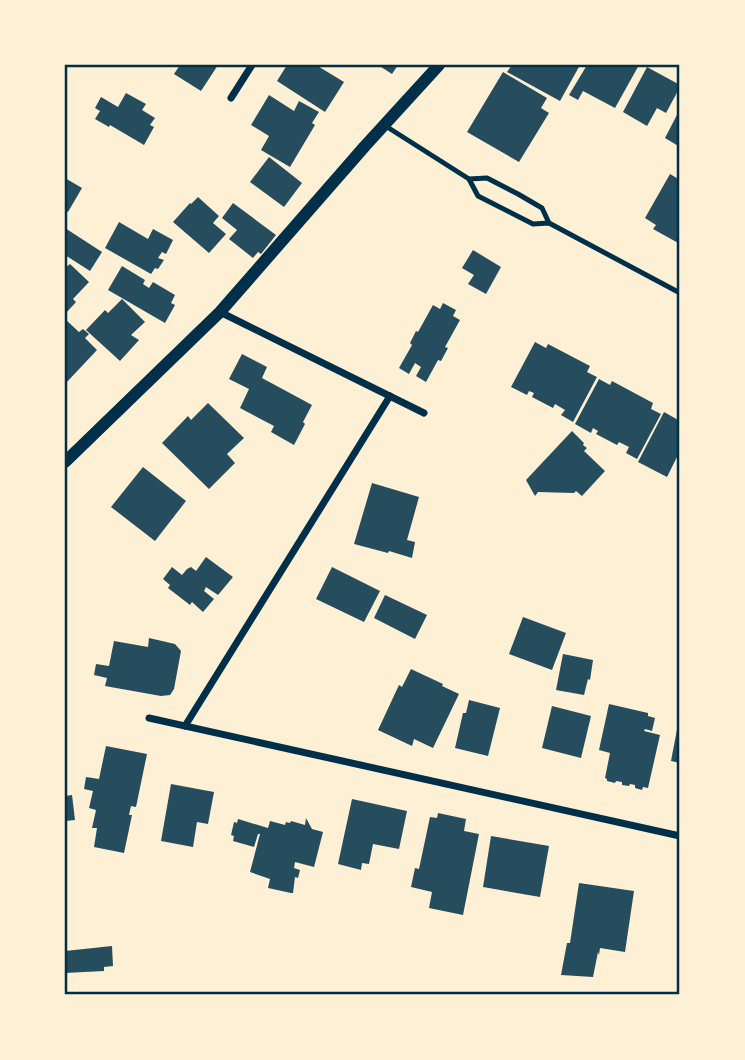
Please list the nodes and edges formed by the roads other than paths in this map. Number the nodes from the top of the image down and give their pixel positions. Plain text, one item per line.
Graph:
1 (252, 65) edge
2 (439, 65) edge
3 (231, 98) dead end
4 (384, 125) junction
5 (469, 179) junction
6 (549, 223) junction
7 (680, 293) edge
8 (220, 312) junction
9 (390, 396) junction
10 (424, 413) dead end
11 (65, 461) edge
12 (149, 718) dead end
13 (185, 726) junction
14 (680, 836) edge

1 - 3 street
2 - 4 street
4 - 5 lane
4 - 8 street
5 - 6 lane
5 - 6 lane
6 - 7 lane
8 - 9 street
8 - 11 street
9 - 10 street
9 - 13 street
12 - 13 street
13 - 14 street

